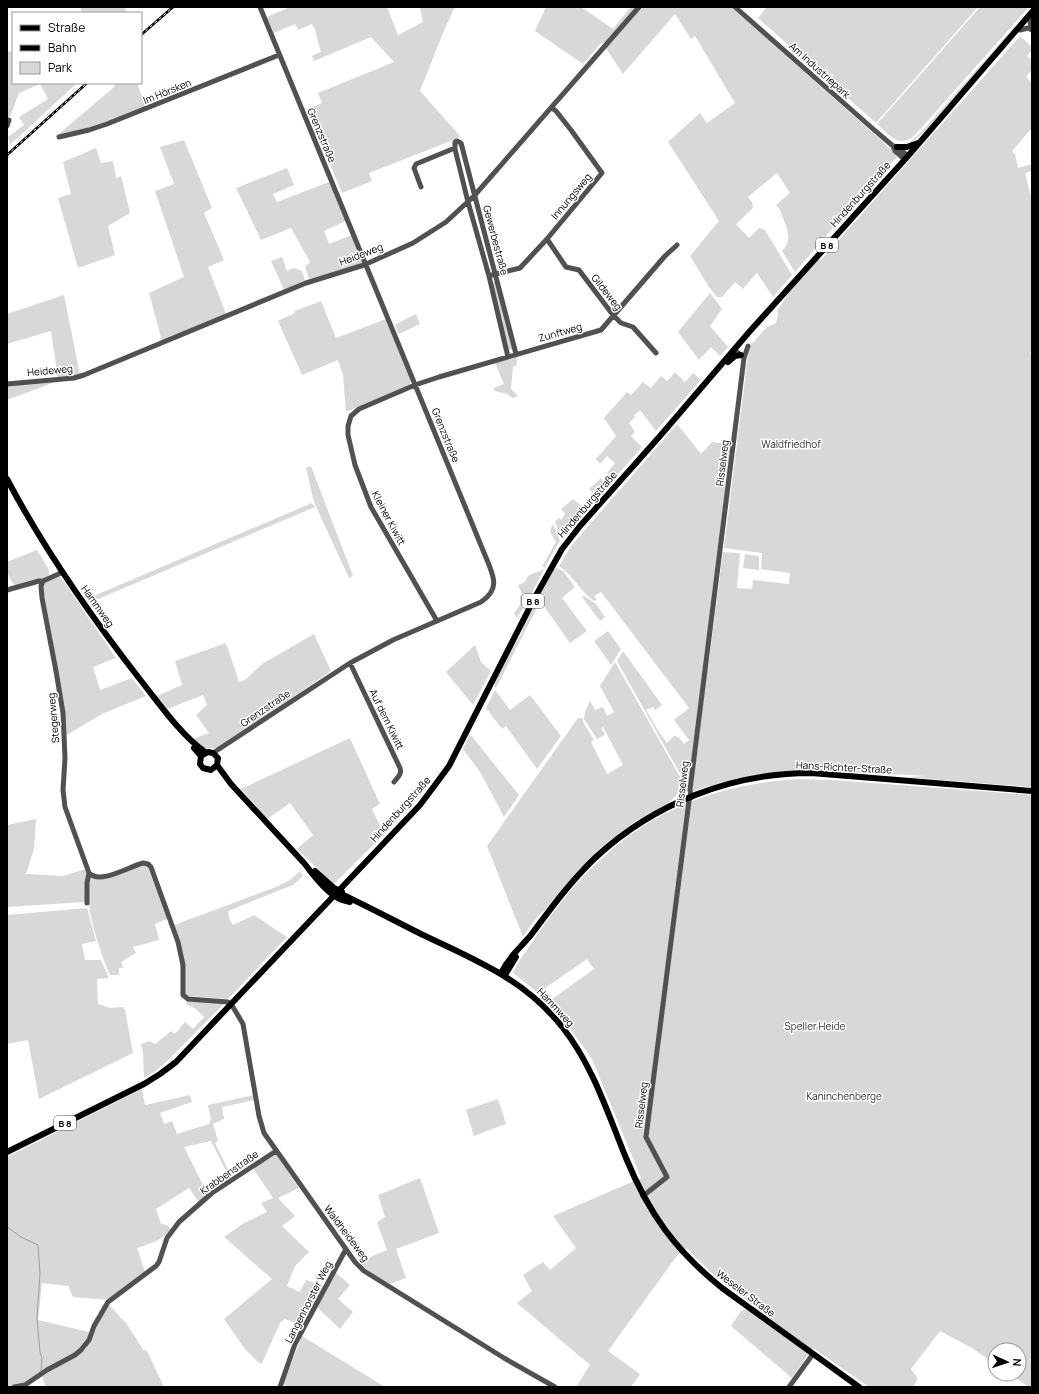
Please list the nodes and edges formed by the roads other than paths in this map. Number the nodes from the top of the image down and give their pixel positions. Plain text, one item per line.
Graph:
1 (260, 7) edge
2 (639, 7) edge
3 (735, 7) edge
4 (1031, 16) edge
5 (1020, 30) junction
6 (1032, 30) edge
7 (279, 55) junction
8 (996, 55) junction
9 (552, 108) junction
10 (9, 120) dead end
11 (7, 126) edge
12 (59, 137) dead end
13 (920, 142) junction
14 (895, 147) junction
15 (455, 148) junction
16 (906, 158) junction
17 (422, 187) dead end
18 (474, 196) junction
19 (468, 202) junction
20 (547, 239) junction
21 (677, 245) dead end
22 (366, 264) junction
23 (496, 274) junction
24 (489, 276) junction
25 (613, 315) junction
26 (748, 346) dead end
27 (734, 349) junction
28 (656, 353) dead end
29 (516, 354) junction
30 (508, 357) junction
31 (743, 357) junction
32 (706, 382) junction
33 (7, 384) edge
34 (416, 385) junction
35 (7, 480) edge
36 (63, 572) junction
37 (43, 581) junction
38 (7, 590) edge
39 (437, 621) junction
40 (350, 663) junction
41 (203, 754) junction
42 (215, 755) junction
43 (215, 767) junction
44 (394, 782) dead end
45 (1032, 791) edge
46 (691, 797) junction
47 (88, 873) junction
48 (338, 891) junction
49 (88, 903) dead end
50 (374, 911) junction
51 (503, 974) junction
52 (231, 1005) junction
53 (276, 1151) junction
54 (7, 1152) edge
55 (643, 1195) junction
56 (346, 1249) junction
57 (813, 1354) junction
58 (14, 1387) edge
59 (280, 1387) edge
60 (555, 1387) edge
61 (789, 1387) edge
62 (859, 1387) edge

1 - 7 street, Grenzstraße
2 - 9 street, Heideweg
3 - 14 street, Am Industriepark
4 - 5 main road, Hindenburgstraße / B 8
4 - 6 street
4 - 8 main road, Hindenburgstraße / B 8
5 - 6 street
5 - 8 main road, Hindenburgstraße / B 8
7 - 12 street, Im Hörsken
7 - 22 street, Grenzstraße
8 - 13 main road, Hindenburgstraße / B 8
9 - 18 street, Heideweg
9 - 20 street, Innungsweg
10 - 11 street
13 - 14 main road
13 - 16 main road, Hindenburgstraße / B 8
14 - 16 street, Am Industriepark
15 - 17 street
15 - 18 street, Gewerbestraße
15 - 19 street, Gewerbestraße
16 - 27 main road, Hindenburgstraße / B 8
18 - 19 street, Heideweg
18 - 23 street, Gewerbestraße
19 - 22 street, Heideweg
19 - 24 street, Gewerbestraße
20 - 23 street, Innungsweg
20 - 25 street, Gildeweg
21 - 25 street, Zunftweg
22 - 33 street, Heideweg
22 - 34 street, Grenzstraße
23 - 24 street, Innungsweg
23 - 29 street, Gewerbestraße
24 - 30 street, Gewerbestraße
25 - 28 street, Gildeweg
25 - 29 street, Zunftweg
26 - 31 street, Risselweg
27 - 31 street
27 - 32 main road, Hindenburgstraße / B 8
29 - 30 street, Zunftweg
30 - 34 street, Zunftweg
31 - 32 main road, Hindenburgstraße / B 8
31 - 46 street, Risselweg
32 - 48 main road, Hindenburgstraße / B 8
34 - 39 street, Grenzstraße
34 - 39 street, Kleiner Kiwitt
35 - 36 main road, Hammweg
36 - 37 street
36 - 41 main road, Hammweg
37 - 38 street
37 - 47 street, Stegerweg
39 - 40 street, Grenzstraße
40 - 42 street, Grenzstraße
40 - 44 street, Auf dem Kiwitt
41 - 42 main road
41 - 43 main road, Hammweg
42 - 43 main road
43 - 48 main road, Hammweg
45 - 46 main road, Hans-Richter-Straße
46 - 51 main road, Hans-Richter-Straße
46 - 55 street, Risselweg
47 - 49 street, Stegerweg
47 - 52 street
48 - 50 main road, Hammweg
48 - 50 main road, Hammweg
48 - 52 main road, Hindenburgstraße / B 8
50 - 51 main road, Hammweg
51 - 55 main road, Hammweg
52 - 53 street, Waldheideweg
52 - 54 main road, Hindenburgstraße / B 8
53 - 56 street, Waldheideweg
53 - 58 street, Krabbenstraße
55 - 57 main road, Weseler Straße
56 - 59 street, Langenhorster Weg
56 - 60 street, Waldheideweg
57 - 61 street
57 - 62 main road, Weseler Straße

